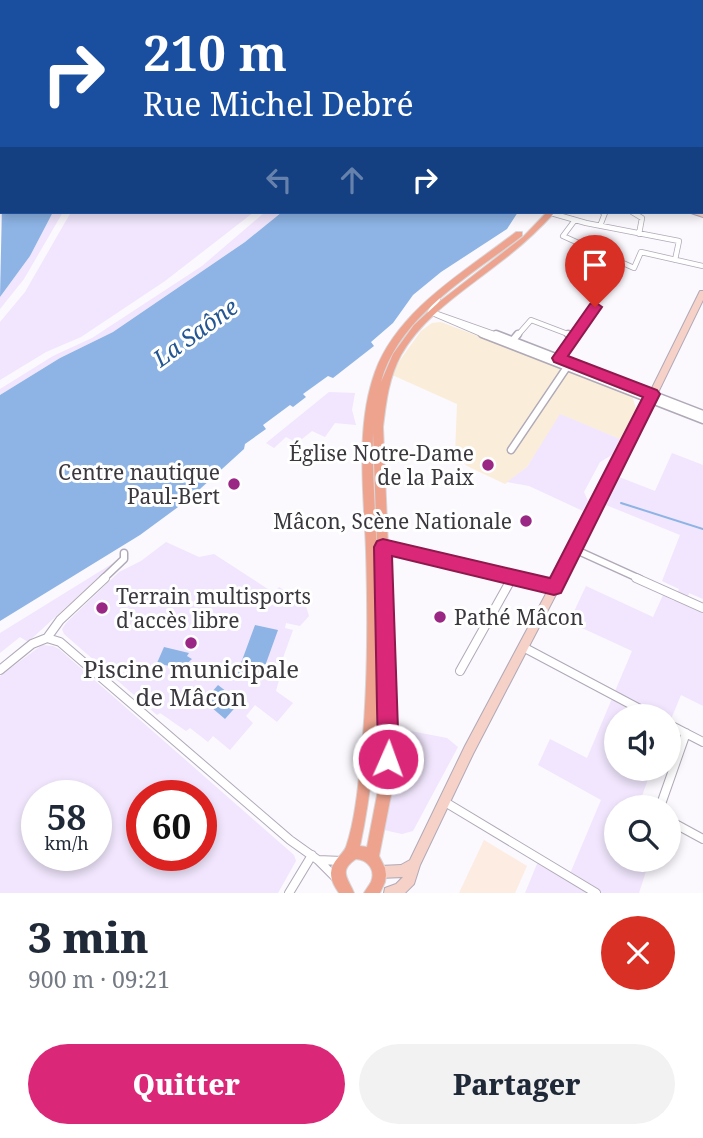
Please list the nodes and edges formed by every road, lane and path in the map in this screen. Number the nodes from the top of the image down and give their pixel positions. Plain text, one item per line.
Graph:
1 (540, 214) edge
2 (549, 214) edge
3 (557, 214) edge
4 (605, 214) edge
5 (635, 214) edge
6 (576, 220) junction
7 (600, 226) junction
8 (639, 234) junction
9 (675, 260) junction
10 (703, 266) edge
11 (703, 293) edge
12 (440, 303) junction
13 (595, 307) dead end
14 (425, 311) junction
15 (452, 317) junction
16 (441, 318) junction
17 (415, 326) junction
18 (574, 336) junction
19 (513, 340) junction
20 (559, 358) junction
21 (567, 367) junction
22 (651, 397) junction
23 (703, 414) edge
24 (703, 420) edge
25 (511, 450) dead end
26 (383, 547) junction
27 (574, 549) junction
28 (124, 552) dead end
29 (512, 577) junction
30 (554, 587) junction
31 (703, 608) edge
32 (47, 638) junction
33 (523, 647) junction
34 (0, 670) edge
35 (460, 671) dead end
36 (630, 704) edge
37 (681, 730) edge
38 (686, 733) junction
39 (703, 742) edge
40 (664, 795) edge
41 (445, 802) junction
42 (681, 827) edge
43 (703, 839) edge
44 (312, 855) junction
45 (346, 857) junction
46 (372, 857) junction
47 (414, 864) junction
48 (380, 872) junction
49 (344, 890) edge
50 (376, 892) edge
51 (289, 893) edge
52 (393, 893) edge
53 (596, 893) edge

1 - 14 main road
2 - 12 main road
3 - 6 street
4 - 7 street
5 - 8 street
6 - 7 street
6 - 9 street
7 - 8 street
8 - 9 street
9 - 10 street
11 - 22 street
12 - 14 main road
12 - 15 street
13 - 18 street
14 - 15 street
14 - 16 street
14 - 17 main road
14 - 45 main road
15 - 19 street
16 - 17 street
16 - 21 street
17 - 26 main road
18 - 19 street
18 - 20 street
19 - 20 street
20 - 22 street
21 - 22 street
21 - 25 street
22 - 23 street
22 - 24 street
22 - 27 street
26 - 29 street
26 - 46 main road
27 - 30 street
27 - 31 street
28 - 32 street
29 - 30 street
29 - 35 street
30 - 33 street
32 - 34 street
32 - 44 street
33 - 36 street
33 - 41 street
37 - 38 street
38 - 39 street
38 - 40 street
41 - 47 street
41 - 53 street
42 - 43 street
44 - 45 street
44 - 49 street
44 - 51 street
45 - 46 main road
45 - 49 main road
46 - 48 main road
47 - 48 street
47 - 52 street
48 - 50 main road

